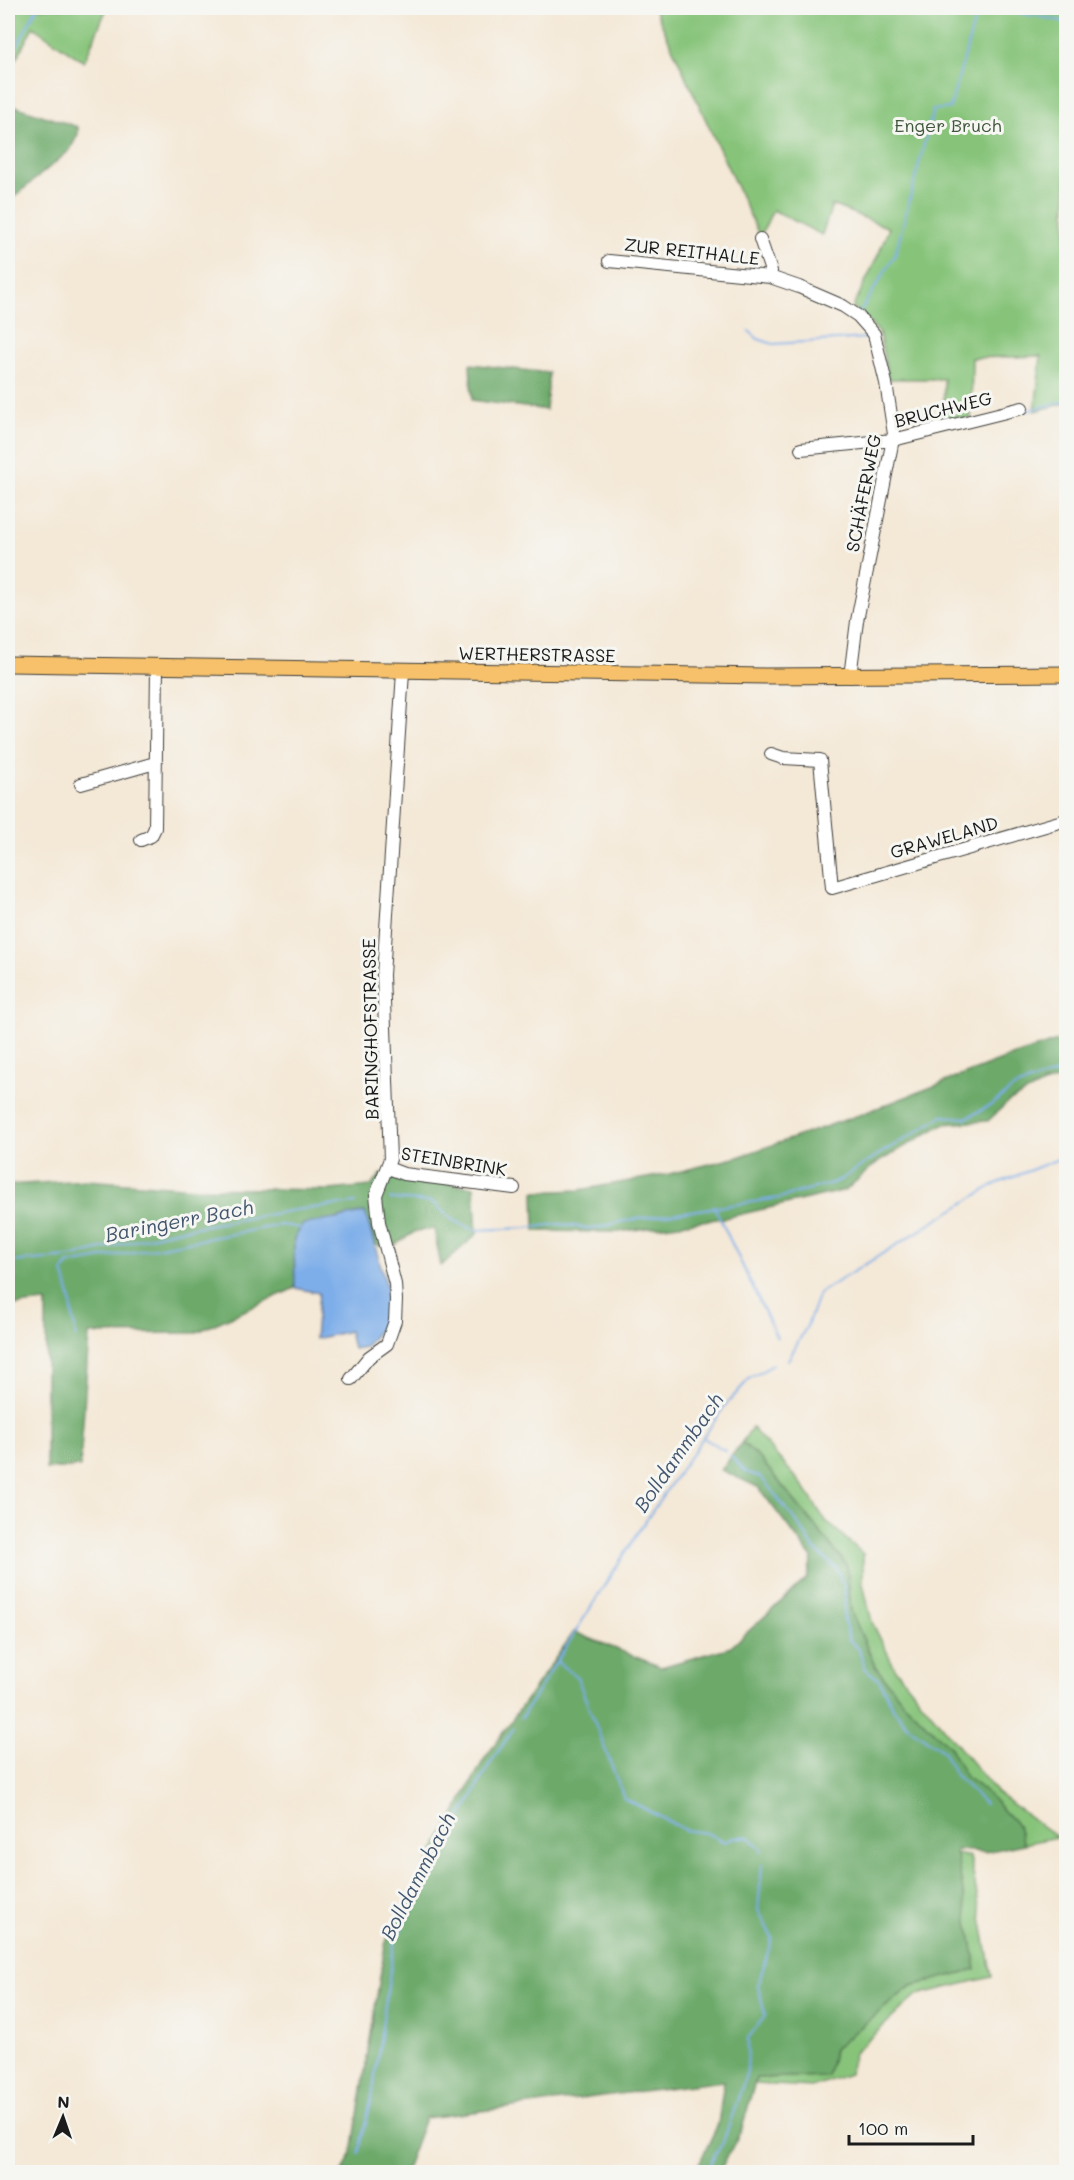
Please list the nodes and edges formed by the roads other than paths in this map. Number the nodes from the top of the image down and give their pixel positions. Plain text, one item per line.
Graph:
1 (760, 239) dead end
2 (609, 261) dead end
3 (770, 277) junction
4 (1022, 408) dead end
5 (893, 440) junction
6 (801, 449) dead end
7 (8, 664) edge
8 (157, 667) junction
9 (403, 672) junction
10 (1066, 674) edge
11 (850, 677) junction
12 (771, 754) dead end
13 (155, 763) junction
14 (81, 784) dead end
15 (1066, 820) edge
16 (141, 840) dead end
17 (388, 1168) junction
18 (514, 1188) dead end
19 (351, 1379) dead end

1 - 3 street
2 - 3 street, ZUR REITHALLE
3 - 5 street, SCHÄFERWEG
4 - 5 street, BRUCHWEG
5 - 6 street, BRUCHWEG
5 - 11 street, SCHÄFERWEG
7 - 8 main road, WERTHERSTRASSE
8 - 9 main road, WERTHERSTRASSE
8 - 13 street
9 - 11 main road, WERTHERSTRASSE
9 - 17 street, BARINGHOFSTRASSE
10 - 11 main road, WERTHERSTRASSE
12 - 15 street, GRAWELAND
13 - 14 street
13 - 16 street
17 - 18 street, STEINBRINK
17 - 19 street, BARINGHOFSTRASSE

